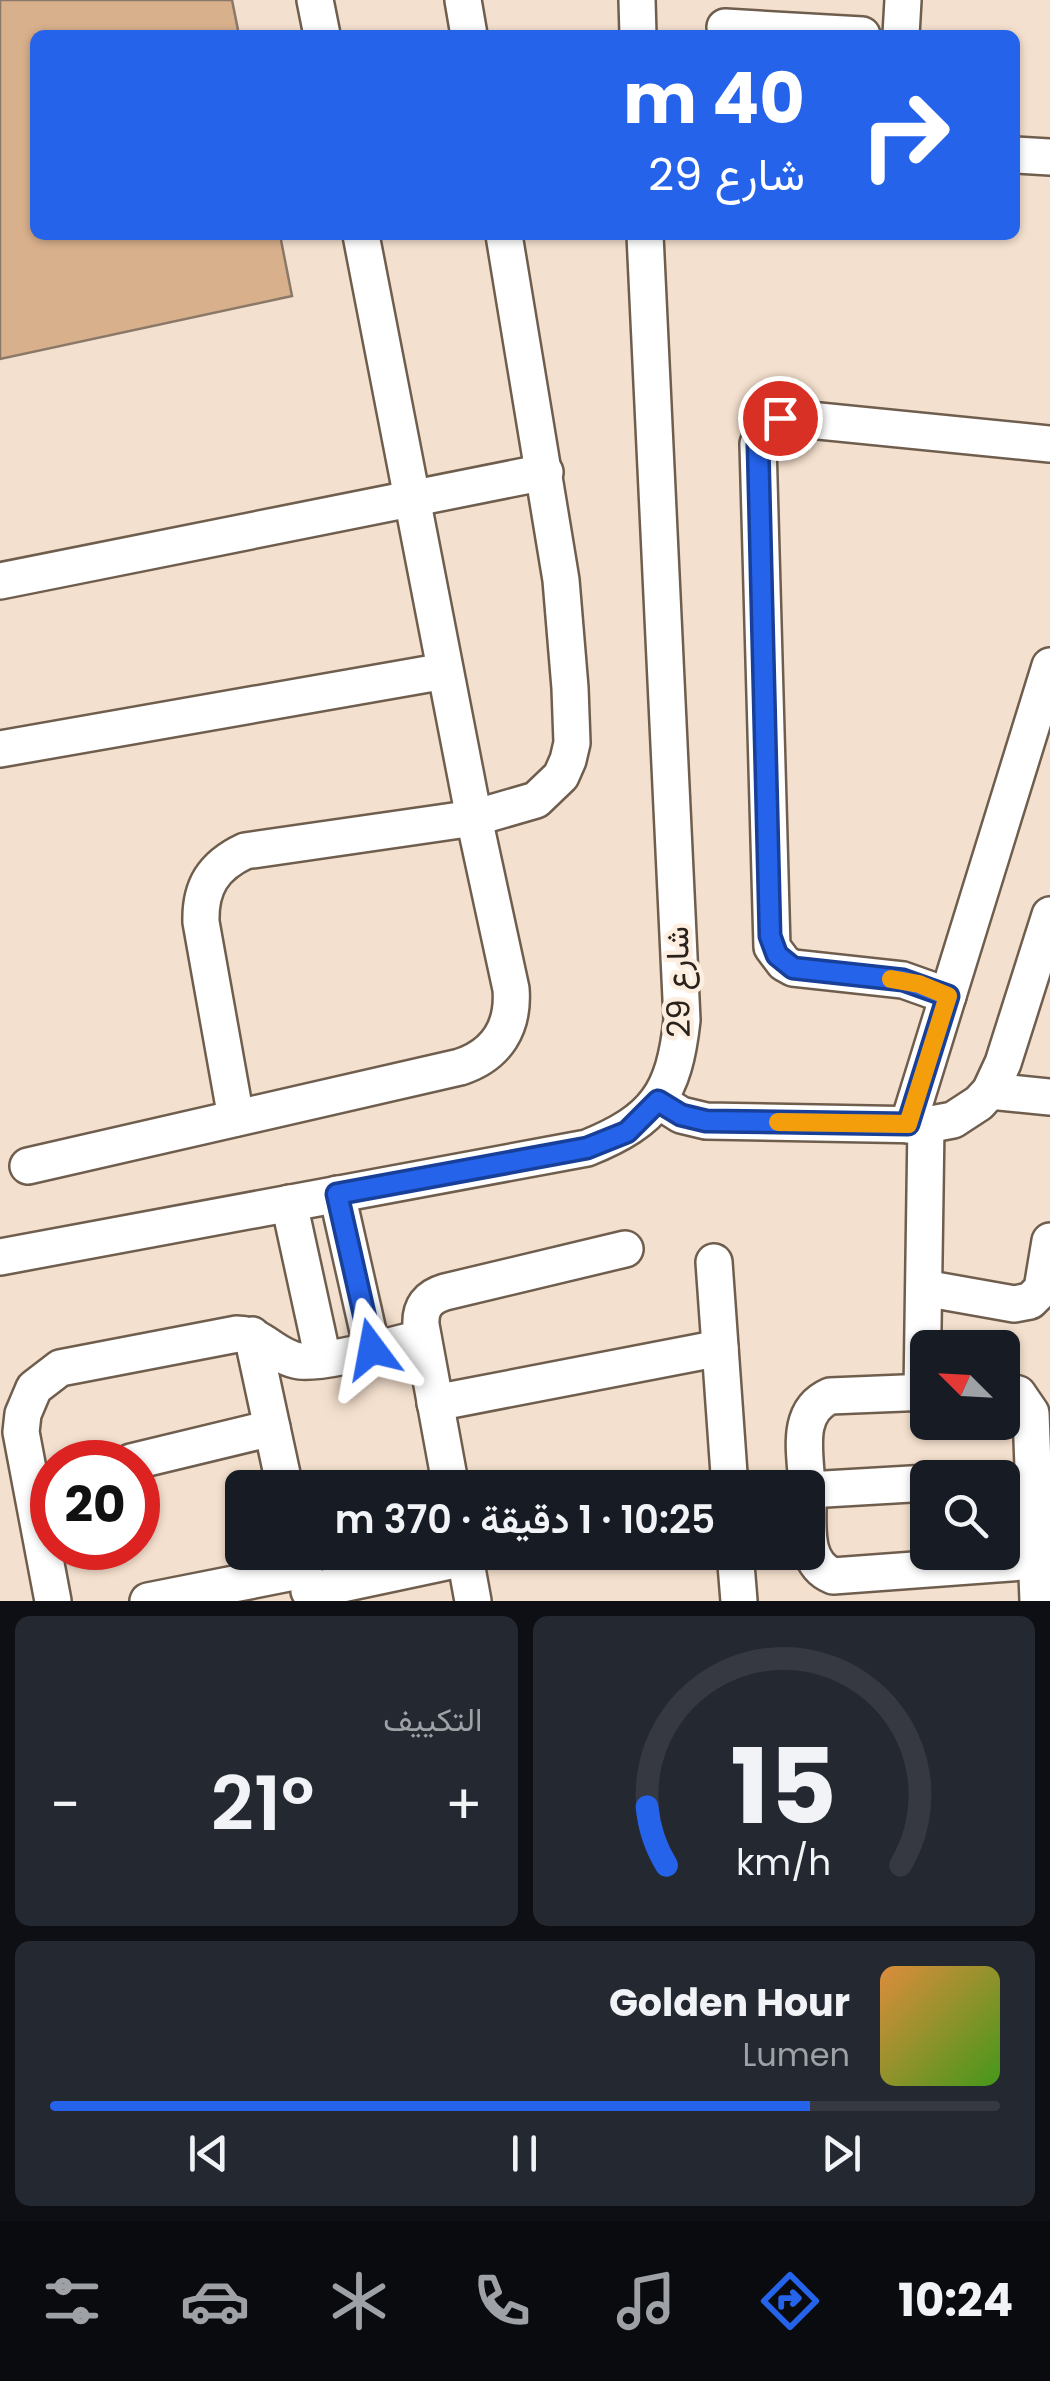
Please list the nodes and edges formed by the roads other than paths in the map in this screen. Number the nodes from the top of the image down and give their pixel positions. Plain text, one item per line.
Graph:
1 (316, 0) edge
2 (463, 0) edge
3 (637, 0) edge
4 (904, 0) edge
5 (726, 27) dead end
6 (321, 30) edge
7 (469, 30) edge
8 (638, 30) edge
9 (777, 30) edge
10 (901, 30) edge
11 (1020, 155) edge
12 (1050, 157) edge
13 (361, 240) edge
14 (505, 240) edge
15 (645, 240) edge
16 (1050, 444) edge
17 (545, 472) junction
18 (412, 499) junction
19 (0, 581) edge
20 (1050, 666) edge
21 (445, 671) junction
22 (0, 749) edge
23 (474, 818) junction
24 (1050, 914) edge
25 (948, 996) junction
26 (990, 1091) junction
27 (1050, 1097) edge
28 (658, 1101) junction
29 (236, 1118) junction
30 (917, 1125) junction
31 (28, 1166) dead end
32 (337, 1194) junction
33 (289, 1203) junction
34 (1050, 1241) edge
35 (625, 1249) dead end
36 (0, 1257) edge
37 (714, 1262) dead end
38 (924, 1288) junction
39 (924, 1330) edge
40 (252, 1335) junction
41 (423, 1338) junction
42 (720, 1348) junction
43 (372, 1349) junction
44 (323, 1359) junction
45 (910, 1393) edge
46 (1020, 1396) edge
47 (435, 1403) junction
48 (272, 1428) junction
49 (160, 1455) edge
50 (30, 1461) edge
51 (1020, 1463) edge
52 (281, 1470) edge
53 (448, 1470) edge
54 (727, 1470) edge
55 (806, 1470) edge
56 (910, 1484) edge
57 (1020, 1486) edge
58 (825, 1489) edge
59 (1037, 1561) junction
60 (50, 1570) edge
61 (365, 1570) edge
62 (467, 1570) edge
63 (736, 1570) edge
64 (822, 1570) edge
65 (306, 1579) edge
66 (53, 1601) edge
67 (148, 1601) edge
68 (473, 1601) edge
69 (739, 1601) edge
70 (1038, 1601) edge

1 - 6 street
2 - 7 street
3 - 8 street
4 - 10 street
5 - 9 street
11 - 12 street
13 - 18 street
14 - 17 street
15 - 28 street, شارع 29
16 - 25 street
17 - 18 street
17 - 23 street
18 - 19 street
18 - 21 street
20 - 25 street
21 - 22 street
21 - 23 street
23 - 29 street
23 - 29 street
24 - 26 street
25 - 30 street
26 - 27 street
26 - 30 street
28 - 30 street
28 - 32 street, شارع 29
29 - 31 street
30 - 38 street
32 - 33 street, شارع 29
32 - 43 street
33 - 36 street, شارع 29
33 - 44 street
34 - 38 street
35 - 41 street
37 - 42 street
38 - 39 street
40 - 44 street
40 - 48 street
40 - 50 street
41 - 43 street
41 - 47 street
42 - 47 street
42 - 54 street
43 - 44 street
45 - 55 street
46 - 51 street
47 - 53 street
48 - 49 street
48 - 52 street
56 - 58 street
57 - 59 street
59 - 64 street
59 - 70 street
60 - 66 street
61 - 65 street
62 - 68 street
63 - 69 street
65 - 67 street

